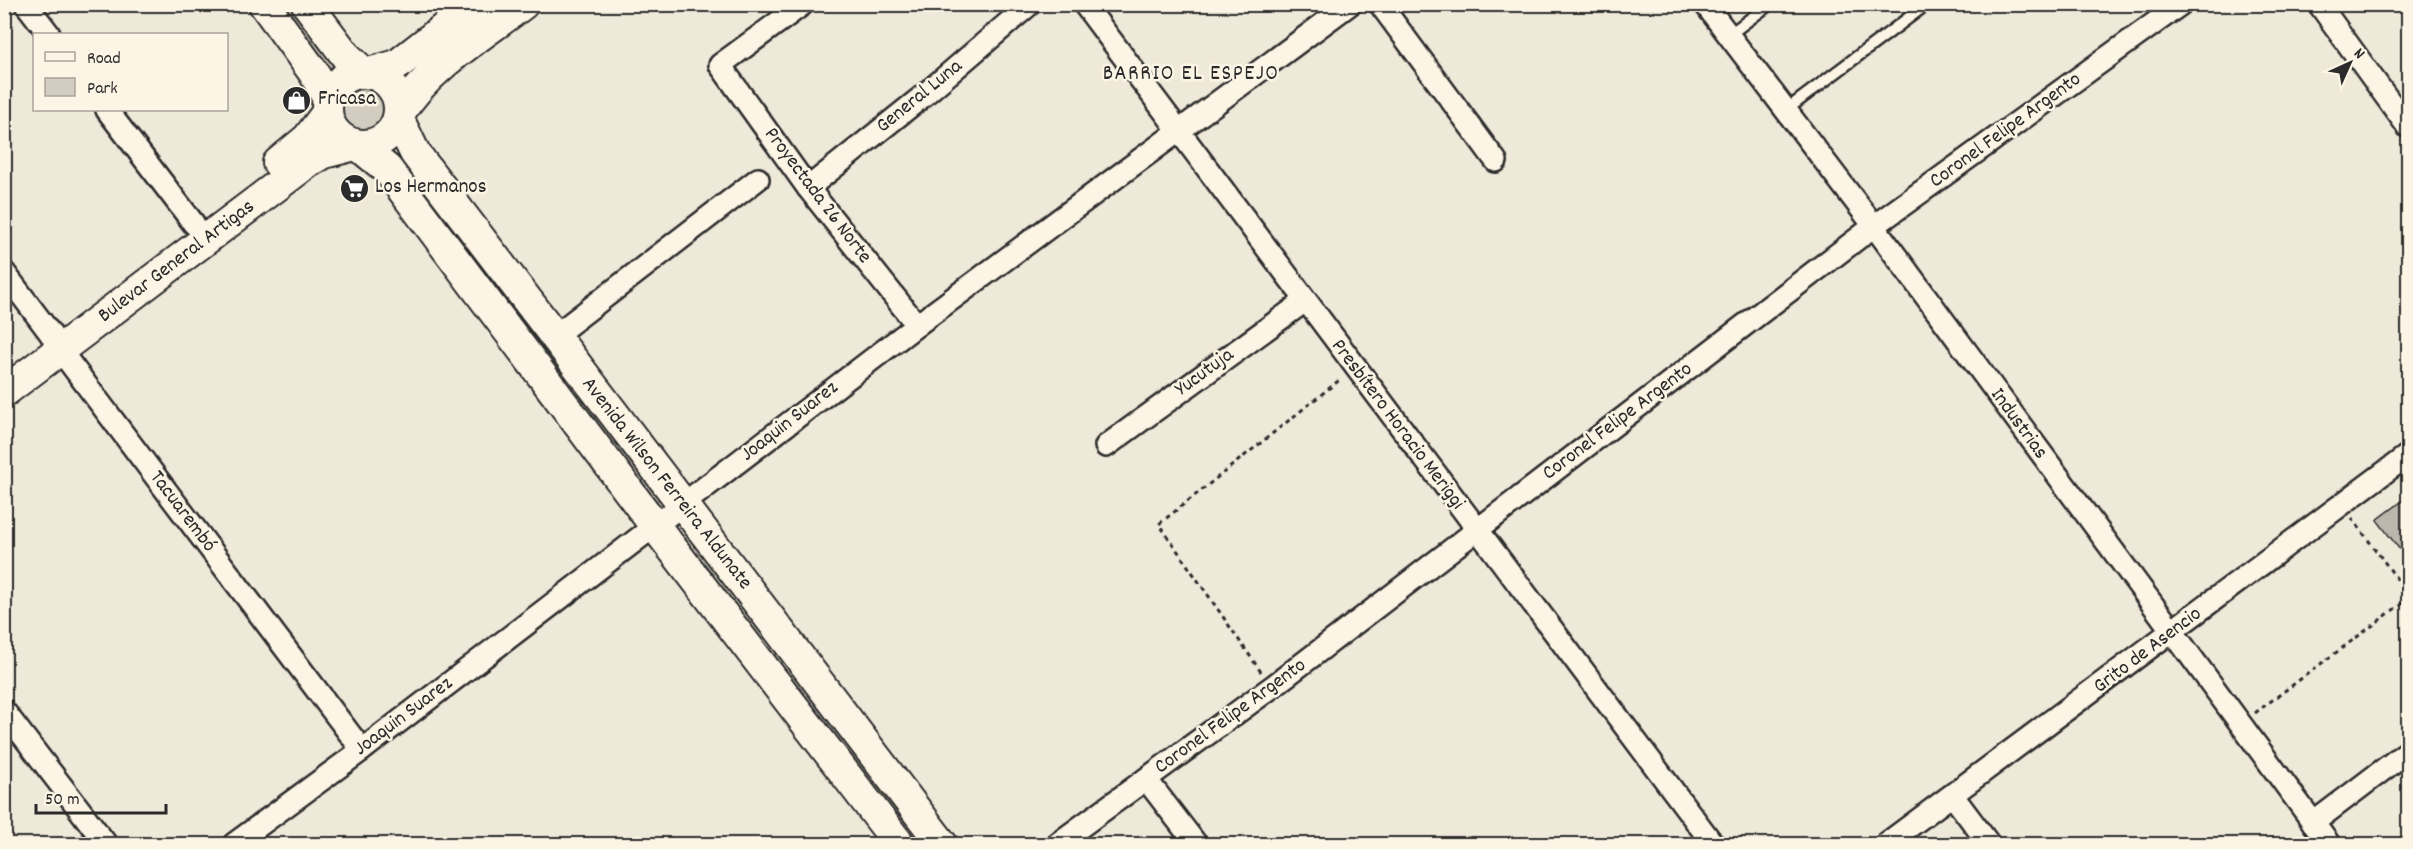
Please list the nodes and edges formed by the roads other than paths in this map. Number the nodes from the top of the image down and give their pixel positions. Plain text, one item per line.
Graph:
1 (26, 4) edge
2 (264, 4) edge
3 (307, 4) edge
4 (476, 4) edge
5 (523, 4) edge
6 (803, 4) edge
7 (1030, 4) edge
8 (1084, 4) edge
9 (1350, 4) edge
10 (1380, 4) edge
11 (1705, 4) edge
12 (1770, 4) edge
13 (1928, 4) edge
14 (2181, 4) edge
15 (2319, 4) edge
16 (48, 33) edge
17 (1730, 34) junction
18 (366, 73) junction
19 (327, 106) junction
20 (1786, 110) junction
21 (107, 111) edge
22 (399, 116) junction
23 (2409, 127) edge
24 (1179, 133) junction
25 (357, 145) junction
26 (1496, 161) dead end
27 (758, 179) dead end
28 (808, 188) junction
29 (195, 224) junction
30 (1874, 226) junction
31 (4, 272) edge
32 (1305, 301) junction
33 (917, 325) junction
34 (553, 337) junction
35 (55, 342) junction
36 (4, 368) edge
37 (4, 392) edge
38 (1106, 446) dead end
39 (2409, 455) edge
40 (682, 505) junction
41 (655, 526) junction
42 (1476, 531) junction
43 (2172, 634) junction
44 (4, 711) edge
45 (362, 750) junction
46 (2409, 751) edge
47 (1146, 779) junction
48 (1953, 796) junction
49 (2313, 824) junction
50 (106, 844) edge
51 (234, 844) edge
52 (899, 844) edge
53 (942, 844) edge
54 (1057, 844) edge
55 (1196, 844) edge
56 (1713, 844) edge
57 (1886, 844) edge
58 (1989, 844) edge
59 (2329, 844) edge

1 - 16 street
2 - 19 street
3 - 18 street
4 - 18 street
5 - 22 street
6 - 28 street, Proyectada 26 Norte
7 - 28 street, General Luna
8 - 24 street, Presbítero Horacio Meriggi
9 - 24 street, Joaquin Suarez
10 - 26 street
11 - 17 street, Industrias
12 - 17 lane
13 - 20 lane
14 - 30 street, Coronel Felipe Argento
15 - 23 street
17 - 20 street, Industrias
18 - 19 street
18 - 22 street
19 - 25 street
19 - 29 street, Bulevar General Artigas
20 - 30 street, Industrias
21 - 29 street
22 - 25 street
22 - 34 street, Avenida Wilson Ferreira Aldunate
24 - 32 street, Presbítero Horacio Meriggi
24 - 33 street, Joaquin Suarez
25 - 35 street, Bulevar General Artigas
25 - 41 street, Avenida Wilson Ferreira Aldunate
27 - 34 street
28 - 33 street, Proyectada 26 Norte
29 - 35 street, Bulevar General Artigas
30 - 42 street, Coronel Felipe Argento
30 - 43 street, Industrias
31 - 35 street, Tacuarembó
32 - 38 street, Yucutuja
32 - 42 street, Presbítero Horacio Meriggi
33 - 40 street, Joaquin Suarez
34 - 40 street, Avenida Wilson Ferreira Aldunate
35 - 36 street, Bulevar General Artigas
35 - 37 street, Bulevar General Artigas
35 - 45 street, Tacuarembó
39 - 43 street, Grito de Asencio
40 - 41 street, Joaquin Suarez
40 - 53 street, Avenida Wilson Ferreira Aldunate
41 - 45 street, Joaquin Suarez
41 - 52 street, Avenida Wilson Ferreira Aldunate
42 - 47 street, Coronel Felipe Argento
42 - 56 street, Presbítero Horacio Meriggi
43 - 48 street, Grito de Asencio
43 - 49 street, Industrias
44 - 50 street
45 - 51 street, Joaquin Suarez
46 - 49 street
47 - 54 street, Coronel Felipe Argento
47 - 55 street
48 - 57 street, Grito de Asencio
48 - 58 street
49 - 59 street, Industrias

